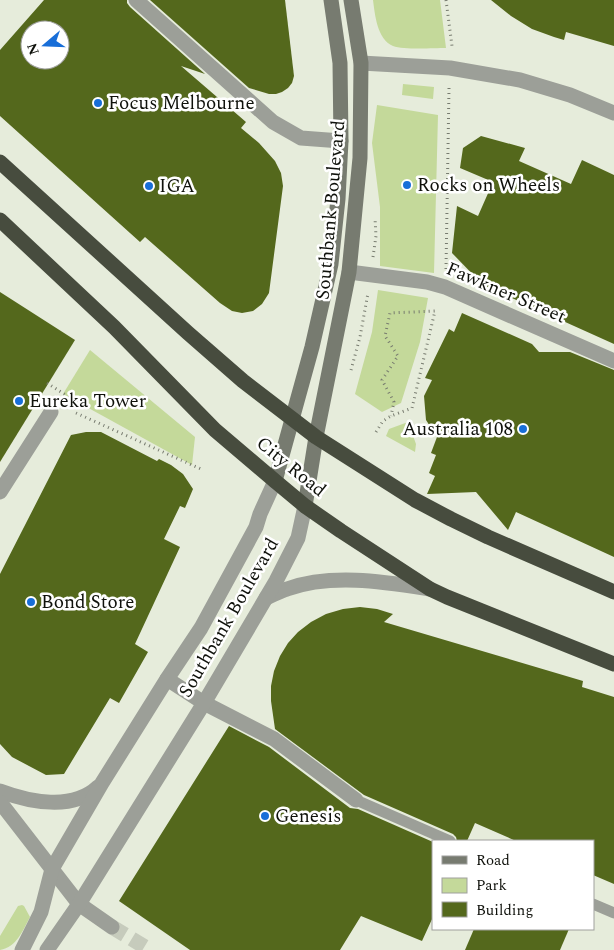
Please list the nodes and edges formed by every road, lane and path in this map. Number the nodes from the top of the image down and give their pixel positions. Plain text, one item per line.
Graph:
1 (136, 0) edge
2 (331, 0) edge
3 (351, 0) edge
4 (446, 0) edge
5 (452, 46) dead end
6 (340, 63) junction
7 (361, 63) junction
8 (449, 88) dead end
9 (614, 113) edge
10 (341, 141) junction
11 (0, 162) edge
12 (0, 220) edge
13 (350, 272) junction
14 (446, 272) dead end
15 (614, 360) edge
16 (47, 383) dead end
17 (83, 406) dead end
18 (51, 412) dead end
19 (76, 413) dead end
20 (391, 416) junction
21 (292, 420) junction
22 (376, 432) dead end
23 (316, 437) junction
24 (201, 469) dead end
25 (275, 482) junction
26 (0, 492) edge
27 (305, 506) junction
28 (430, 589) junction
29 (614, 592) edge
30 (266, 598) junction
31 (614, 664) edge
32 (167, 679) junction
33 (204, 703) junction
34 (102, 783) junction
35 (0, 791) edge
36 (356, 800) joint
37 (0, 802) edge
38 (448, 840) edge
39 (52, 869) junction
40 (79, 904) junction
41 (594, 904) edge
42 (614, 913) edge
43 (112, 927) tunnel mouth
44 (22, 950) edge
45 (47, 950) edge

1 - 10 street
2 - 6 main road, Southbank Boulevard
3 - 7 main road, Southbank Boulevard
4 - 5 path
6 - 7 main road
6 - 10 main road, Southbank Boulevard
7 - 9 street
7 - 13 main road, Southbank Boulevard
8 - 14 path
10 - 21 main road, Southbank Boulevard
11 - 21 highway, City Road
12 - 25 highway, City Road
13 - 15 street, Fawkner Street
13 - 23 main road, Southbank Boulevard
16 - 17 path
18 - 26 street
19 - 24 path
20 - 20 path
20 - 22 path
21 - 23 highway, City Road
21 - 25 main road, Southbank Boulevard
23 - 27 main road, Southbank Boulevard
23 - 29 highway, City Road
25 - 27 highway, City Road
25 - 32 street, Southbank Boulevard
27 - 28 highway, City Road
27 - 30 street, Southbank Boulevard
28 - 30 street
28 - 31 highway, City Road
30 - 33 street, Southbank Boulevard
32 - 33 street
32 - 34 street, Southbank Boulevard
33 - 36 street
33 - 40 street, Southbank Boulevard
34 - 35 street
34 - 39 street, Southbank Boulevard
36 - 38 lane
37 - 39 street
39 - 40 street
39 - 44 street, Southbank Boulevard
40 - 43 street
40 - 45 street, Southbank Boulevard
41 - 42 lane

